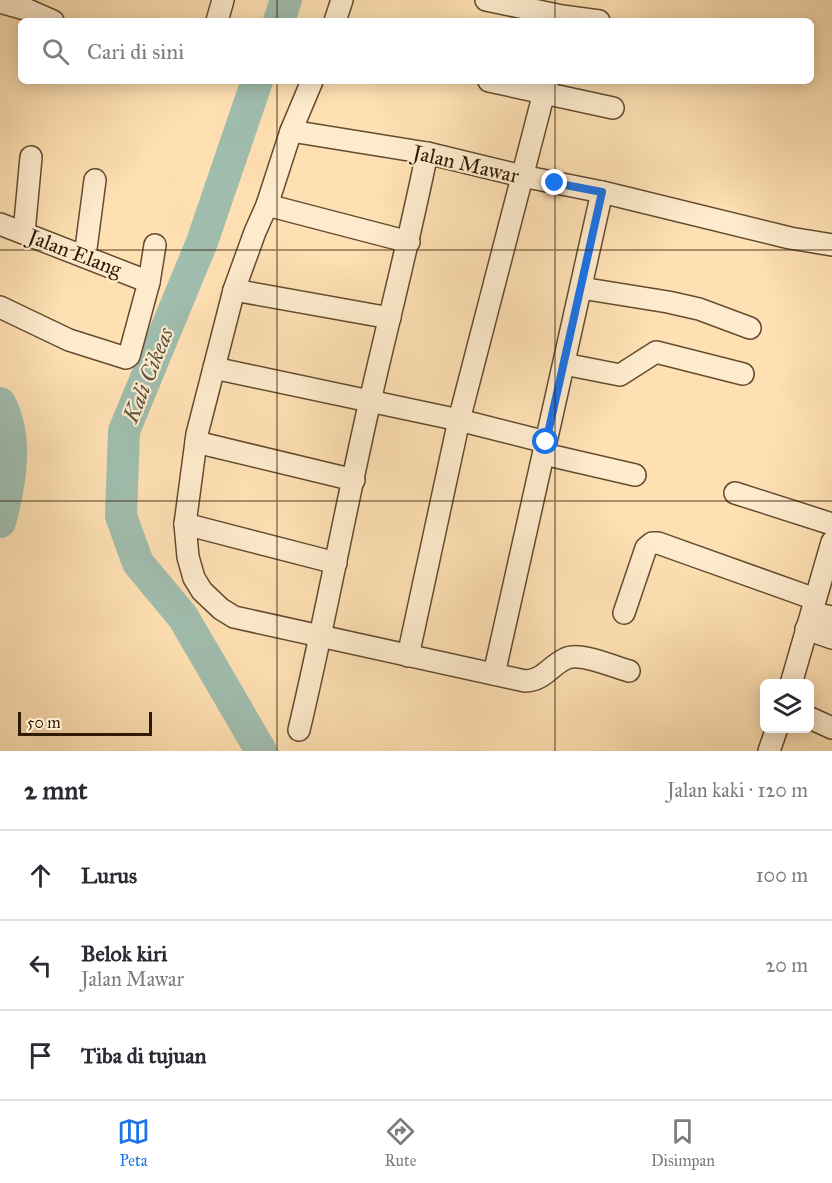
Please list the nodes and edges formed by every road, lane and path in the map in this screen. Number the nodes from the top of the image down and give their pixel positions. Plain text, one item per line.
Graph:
1 (223, 0) edge
2 (342, 0) edge
3 (486, 0) edge
4 (0, 2) edge
5 (46, 18) edge
6 (218, 18) edge
7 (335, 18) edge
8 (562, 18) edge
9 (311, 84) edge
10 (518, 84) edge
11 (546, 87) edge
12 (613, 108) dead end
13 (291, 131) junction
14 (427, 153) junction
15 (31, 157) dead end
16 (522, 176) junction
17 (95, 180) dead end
18 (602, 192) junction
19 (267, 205) junction
20 (0, 224) edge
21 (24, 233) junction
22 (409, 242) junction
23 (155, 245) dead end
24 (832, 245) edge
25 (85, 256) junction
26 (149, 282) junction
27 (581, 288) junction
28 (234, 290) junction
29 (0, 307) edge
30 (390, 318) junction
31 (750, 328) dead end
32 (564, 364) junction
33 (214, 368) junction
34 (743, 374) dead end
35 (370, 402) junction
36 (459, 420) junction
37 (196, 442) junction
38 (545, 448) junction
39 (635, 475) dead end
40 (354, 480) junction
41 (735, 493) dead end
42 (185, 524) junction
43 (832, 524) edge
44 (832, 542) edge
45 (336, 563) junction
46 (827, 574) edge
47 (624, 613) dead end
48 (816, 615) edge
49 (321, 635) junction
50 (832, 638) edge
51 (408, 656) junction
52 (629, 671) dead end
53 (494, 674) junction
54 (793, 679) edge
55 (814, 720) edge
56 (832, 728) edge
57 (299, 730) dead end

1 - 6 street
2 - 7 street
3 - 8 street
4 - 5 street
9 - 13 street
10 - 11 street
11 - 12 street
11 - 16 street
13 - 14 street, Jalan Mawar
13 - 19 street
14 - 16 street, Jalan Mawar
14 - 22 street
15 - 21 street
16 - 18 street, Jalan Mawar
16 - 36 street
17 - 25 street
18 - 24 street, Jalan Mawar
18 - 27 street
19 - 22 street
19 - 28 street
20 - 21 street, Jalan Elang
21 - 25 street, Jalan Elang
22 - 30 street
23 - 26 street
25 - 26 street, Jalan Elang
26 - 29 street
27 - 31 street
27 - 32 street
28 - 30 street
28 - 33 street
30 - 35 street
32 - 34 street
32 - 38 street
33 - 35 street
33 - 37 street
35 - 36 street
35 - 40 street
36 - 38 street
36 - 51 street
37 - 40 street
37 - 42 street
38 - 39 street
38 - 53 street
40 - 45 street
41 - 43 street
42 - 45 street
42 - 49 street
44 - 46 street
45 - 49 street
46 - 48 street
47 - 48 street
48 - 50 street
48 - 54 street
49 - 51 street
49 - 57 street
51 - 53 street
52 - 53 street
55 - 56 street

